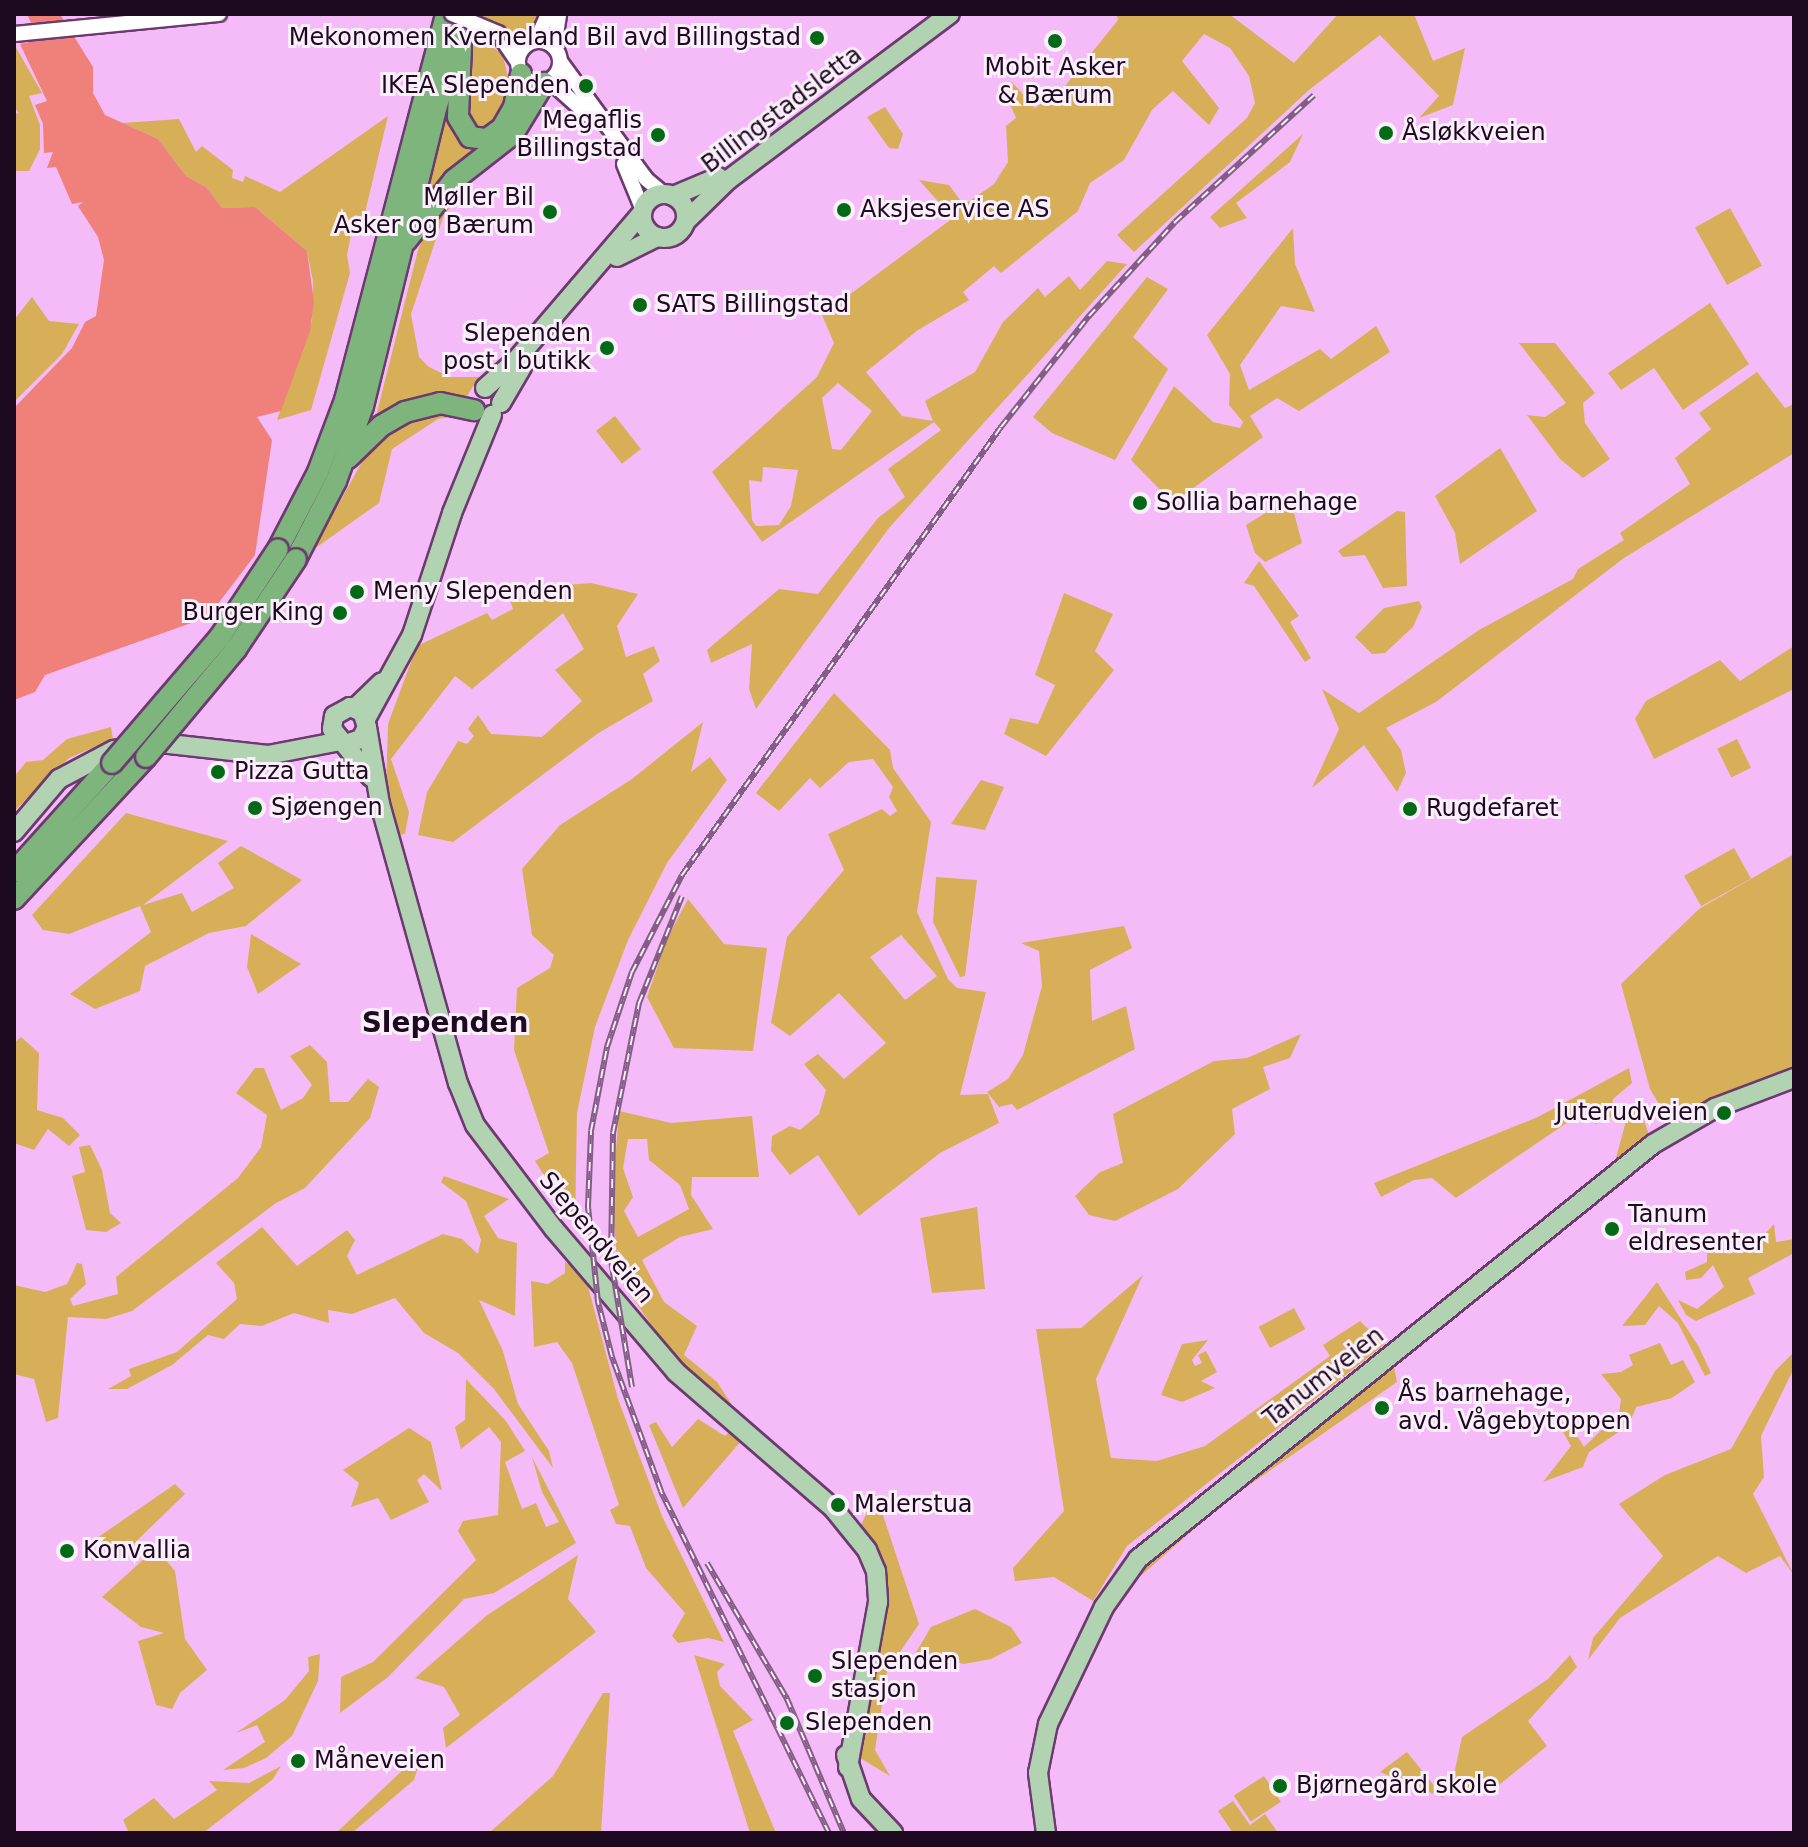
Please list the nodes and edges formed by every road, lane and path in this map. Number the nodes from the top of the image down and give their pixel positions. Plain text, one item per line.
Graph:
1 (219, 14) edge
2 (548, 14) edge
3 (559, 14) edge
4 (938, 14) edge
5 (950, 14) edge
6 (456, 18) edge
7 (15, 34) edge
8 (522, 52) junction
9 (557, 54) junction
10 (547, 82) junction
11 (669, 195) junction
12 (642, 211) junction
13 (686, 221) junction
14 (657, 237) junction
15 (403, 245) junction
16 (486, 410) junction
17 (343, 463) junction
18 (287, 554) junction
19 (363, 718) junction
20 (332, 722) junction
21 (344, 742) junction
22 (292, 751) junction
23 (375, 784) junction
24 (14, 832) edge
25 (14, 872) edge
26 (14, 899) edge
27 (1794, 1078) edge
28 (893, 1833) edge
29 (1046, 1833) edge

1 - 7 street
2 - 8 street
3 - 9 street
4 - 11 main road, Billingstadsletta
5 - 13 main road, Billingstadsletta
6 - 8 street, bridge
6 - 8 highway
6 - 15 highway
6 - 18 highway
8 - 9 street
8 - 10 street
9 - 10 street
9 - 11 street
10 - 12 street
10 - 15 highway
11 - 12 main road
11 - 13 main road
12 - 14 main road
12 - 16 main road
13 - 14 main road
14 - 16 main road
15 - 17 highway
16 - 17 highway
16 - 19 main road
17 - 18 highway
18 - 25 highway, bridge
18 - 26 highway, bridge
19 - 20 main road
19 - 21 main road
19 - 23 main road, Slependveien
20 - 21 main road, Slependveien
20 - 22 main road
21 - 22 main road
21 - 23 main road, Slependveien
22 - 24 main road
23 - 28 main road, Slependveien
27 - 29 main road, Tanumveien

